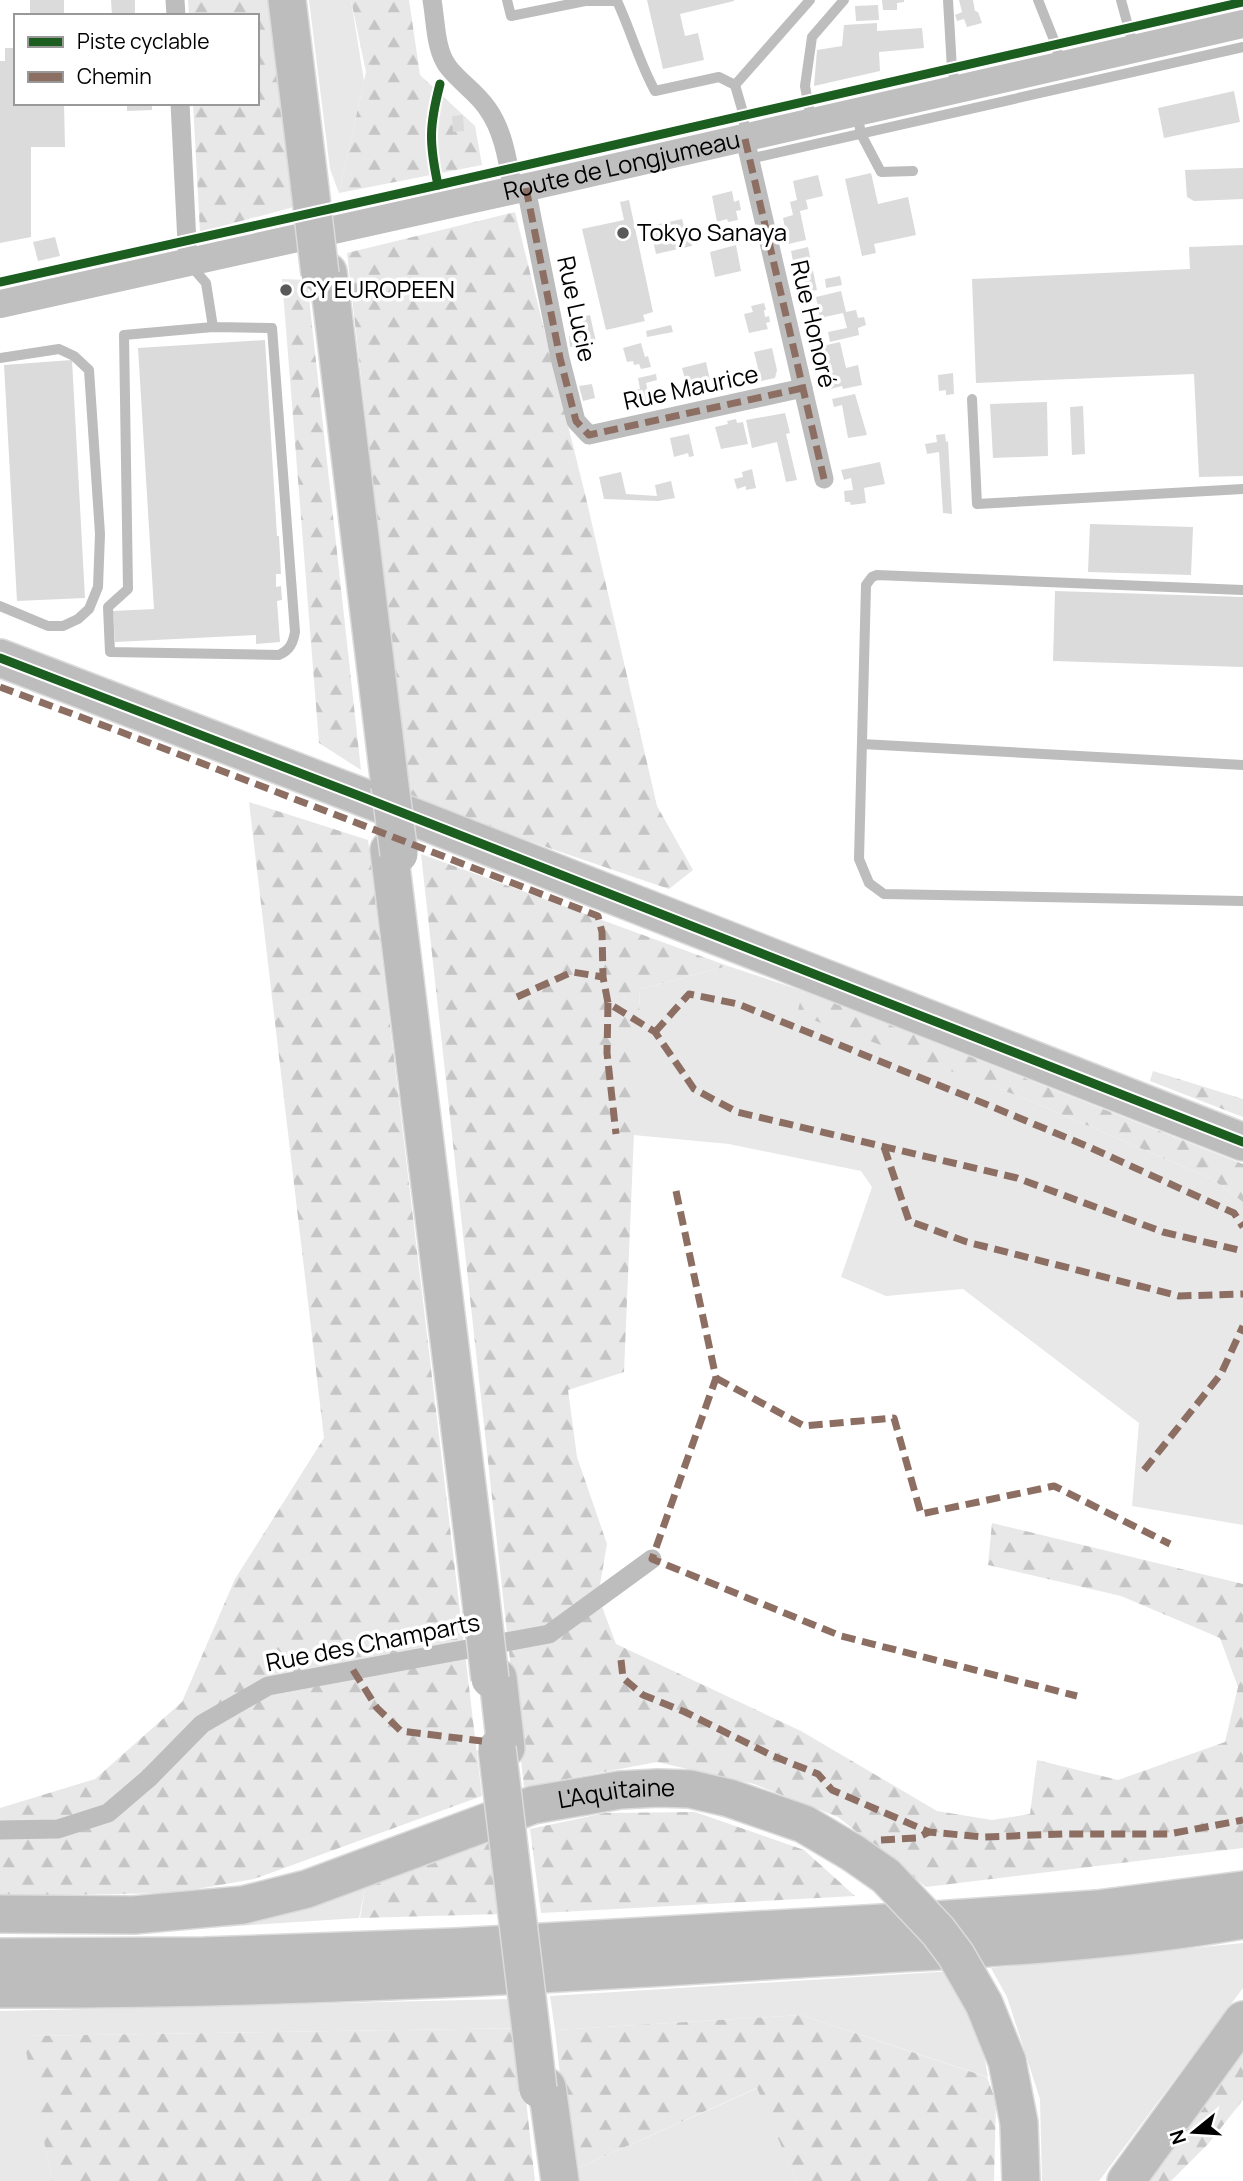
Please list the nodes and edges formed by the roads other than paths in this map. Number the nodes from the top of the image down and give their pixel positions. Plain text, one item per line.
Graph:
1 (287, 0) edge
2 (295, 0) edge
3 (432, 0) edge
4 (507, 0) edge
5 (810, 0) edge
6 (844, 0) edge
7 (948, 0) edge
8 (1038, 0) edge
9 (1121, 0) edge
10 (1243, 24) edge
11 (1243, 47) edge
12 (1134, 49) junction
13 (1061, 67) junction
14 (736, 85) junction
15 (956, 90) junction
16 (180, 105) edge
17 (812, 123) junction
18 (859, 123) junction
19 (747, 149) junction
20 (913, 171) dead end
21 (314, 188) junction
22 (519, 190) junction
23 (188, 263) junction
24 (0, 304) edge
25 (213, 327) junction
26 (0, 358) edge
27 (803, 388) junction
28 (972, 399) dead end
29 (589, 435) joint
30 (824, 479) dead end
31 (1243, 489) edge
32 (1243, 590) edge
33 (0, 606) edge
34 (0, 658) edge
35 (862, 744) junction
36 (1243, 765) edge
37 (1243, 901) edge
38 (1243, 1142) edge
39 (652, 1559) dead end
40 (0, 1830) edge
41 (1243, 1890) edge
42 (0, 1914) edge
43 (1243, 1920) edge
44 (0, 1957) edge
45 (0, 1989) edge
46 (1243, 2020) edge
47 (543, 2088) junction
48 (550, 2181) edge
49 (560, 2181) edge
50 (1021, 2181) edge
51 (1126, 2181) edge

1 - 21 highway
2 - 21 highway
3 - 22 street, Rue Lucie
4 - 14 lane
5 - 14 lane
6 - 17 lane
7 - 15 lane
8 - 13 lane
9 - 12 lane
10 - 12 street, Route de Longjumeau
11 - 18 lane
12 - 13 street, Route de Longjumeau
13 - 15 street, Route de Longjumeau
14 - 19 lane
15 - 18 street, Route de Longjumeau
16 - 23 street
17 - 18 street, Route de Longjumeau
17 - 19 street, Route de Longjumeau
18 - 19 lane
18 - 20 lane
19 - 22 street, Route de Longjumeau
19 - 27 street, Rue Honoré
21 - 47 highway, bridge
22 - 23 street, Route de Longjumeau
22 - 29 street, Rue Lucie
23 - 24 street, Route de Longjumeau
23 - 25 lane
25 - 25 lane
26 - 33 lane
27 - 29 street, Rue Maurice
27 - 30 street, Rue Honoré
28 - 31 lane
32 - 35 lane
34 - 38 highway
35 - 36 lane
35 - 37 lane
39 - 40 street, Rue des Champarts
41 - 44 highway
42 - 50 highway, L'Aquitaine, bridge
43 - 45 highway
46 - 51 highway
47 - 48 highway
47 - 49 highway

